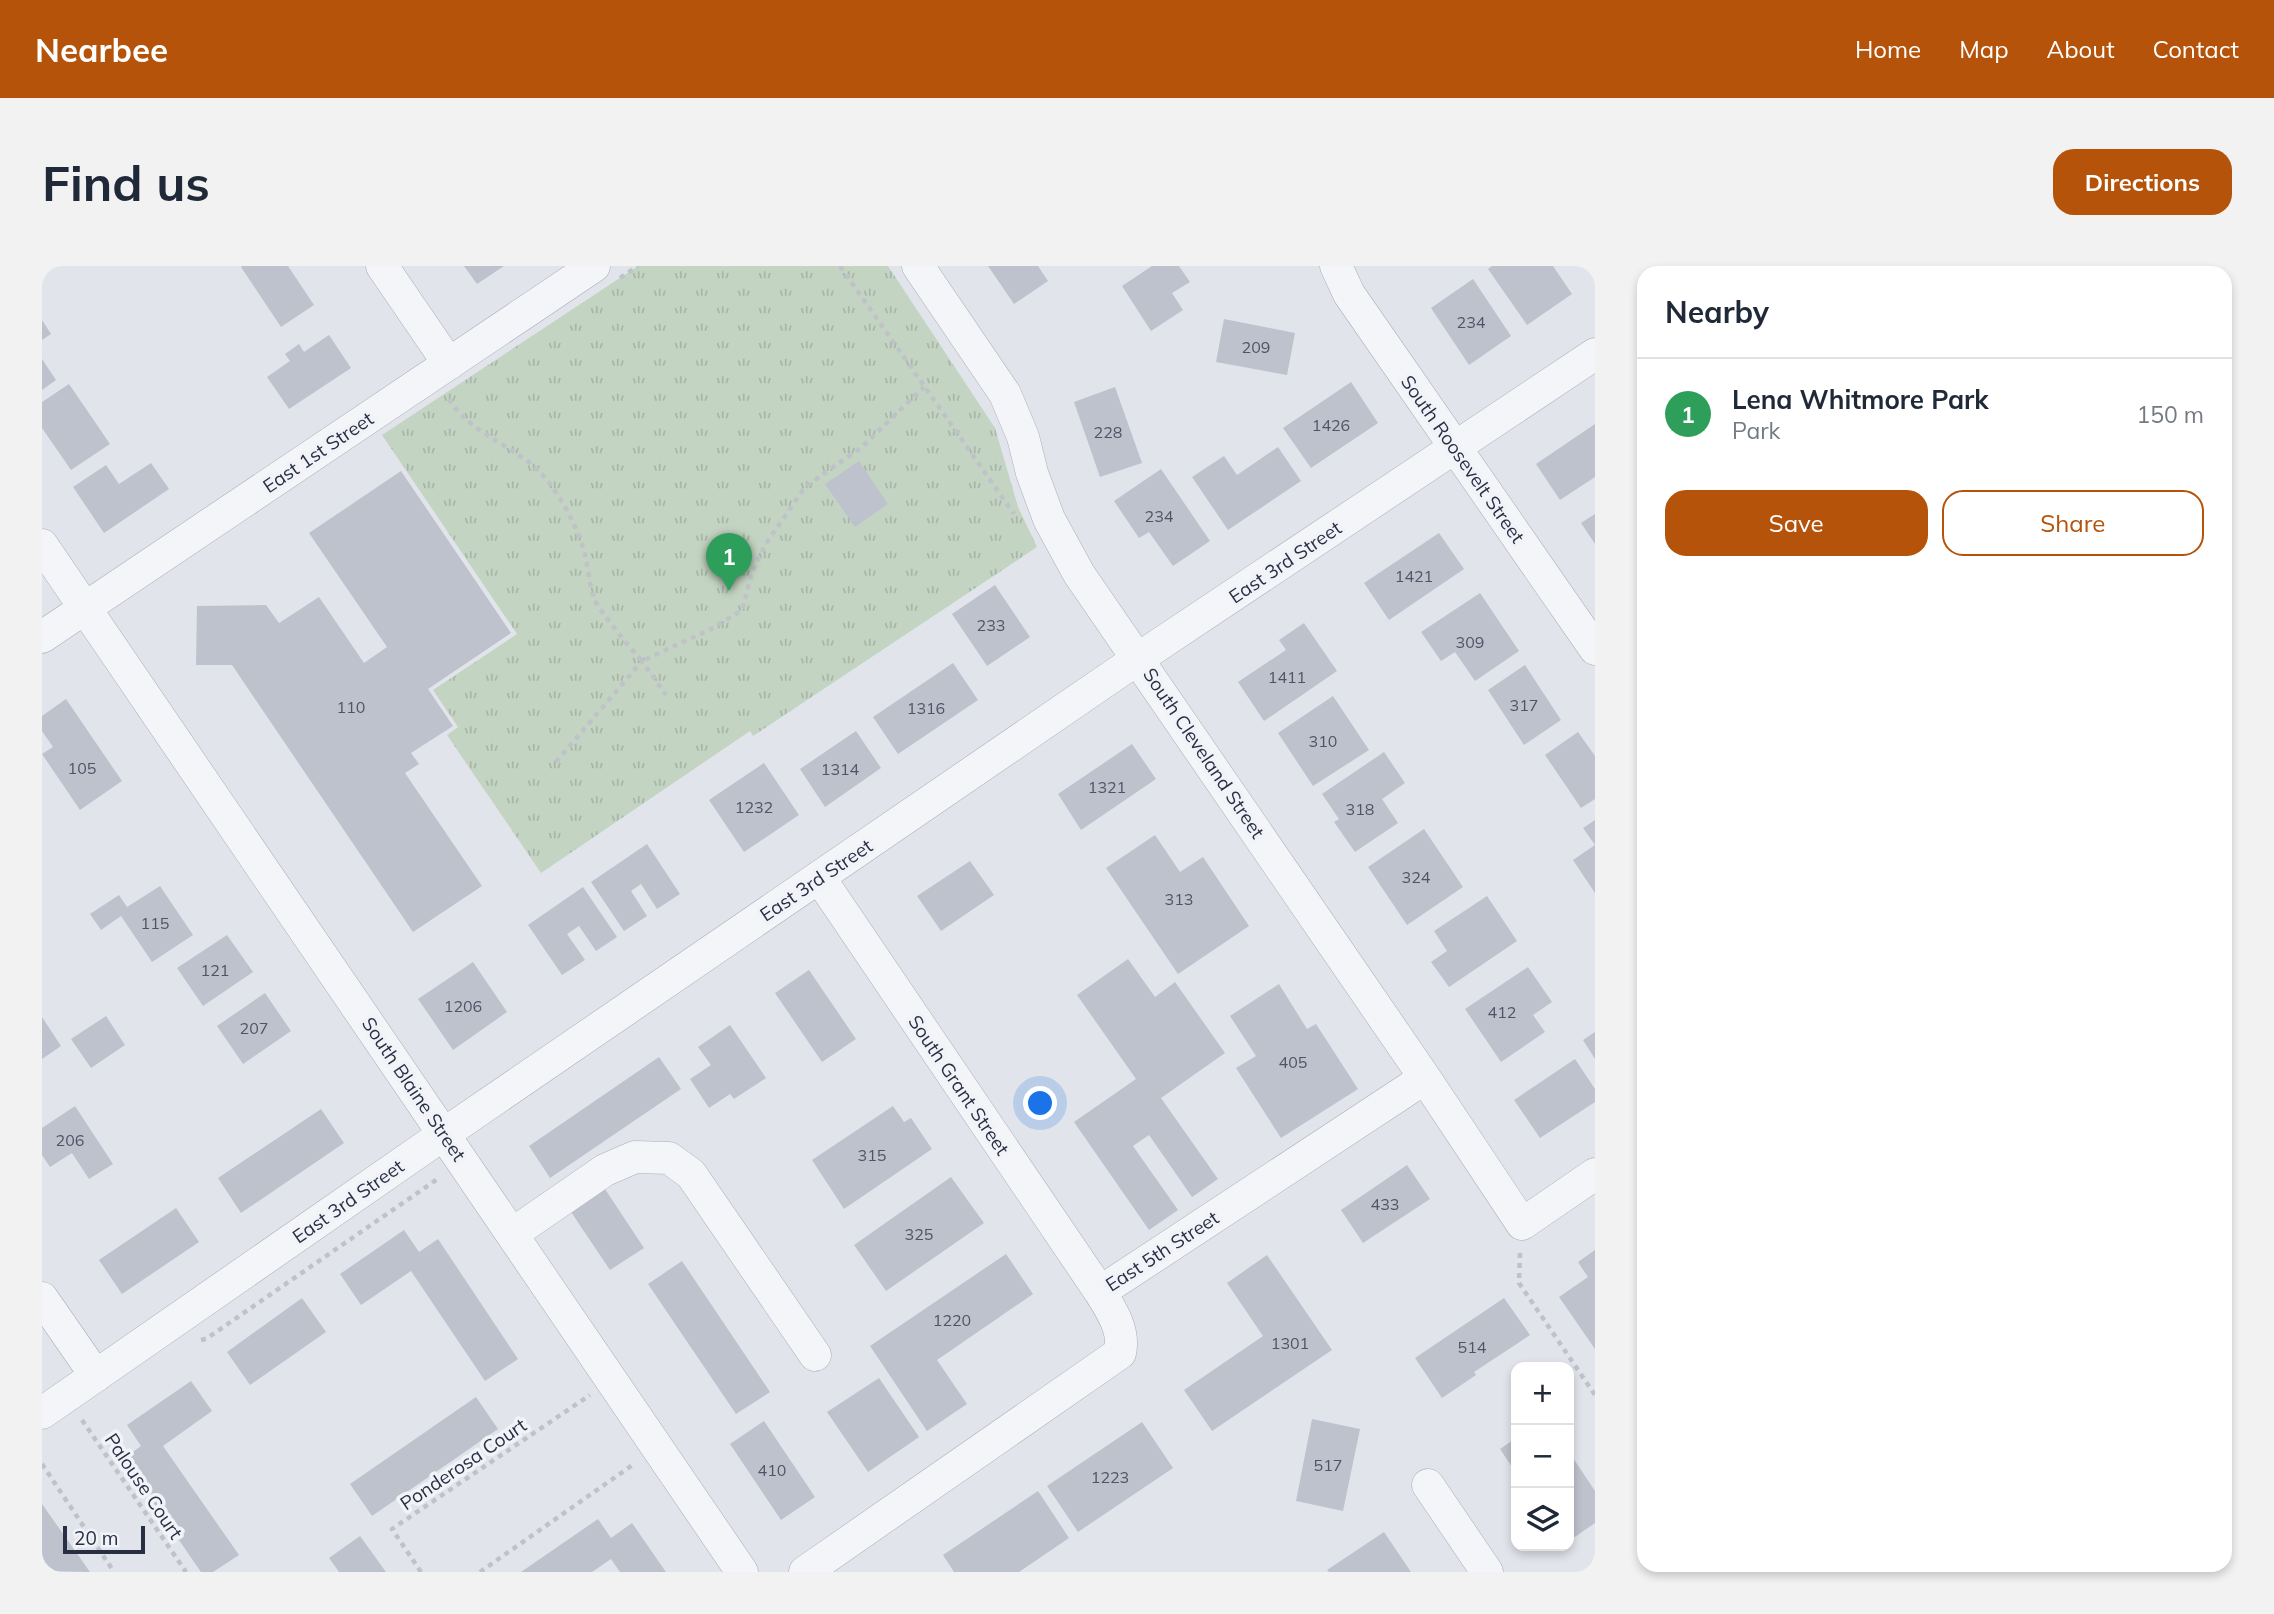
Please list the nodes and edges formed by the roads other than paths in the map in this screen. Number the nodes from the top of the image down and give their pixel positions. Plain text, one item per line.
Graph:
1 (382, 266) edge
2 (594, 266) edge
3 (918, 266) edge
4 (1336, 266) edge
5 (1595, 354) edge
6 (447, 379) junction
7 (1457, 448) junction
8 (42, 545) edge
9 (86, 607) junction
10 (42, 637) edge
11 (1595, 649) edge
12 (1139, 658) junction
13 (819, 877) junction
14 (1425, 1077) junction
15 (444, 1134) junction
16 (1595, 1174) edge
17 (512, 1234) junction
18 (1100, 1292) junction
19 (42, 1298) edge
20 (815, 1354) dead end
21 (96, 1376) junction
22 (42, 1413) edge
23 (1428, 1485) dead end
24 (742, 1572) edge
25 (805, 1572) edge
26 (1487, 1572) edge

1 - 6 street
2 - 6 street, East 1st Street
3 - 12 street, South Cleveland Street
4 - 7 street, South Roosevelt Street
5 - 7 street, East 3rd Street
6 - 9 street, East 1st Street
7 - 11 street, South Roosevelt Street
7 - 12 street, East 3rd Street
8 - 9 street, South Blaine Street
9 - 10 street, East 1st Street
9 - 15 street, South Blaine Street
12 - 13 street, East 3rd Street
12 - 14 street, South Cleveland Street
13 - 15 street, East 3rd Street
13 - 18 street, South Grant Street
14 - 16 street, South Cleveland Street
14 - 18 street, East 5th Street
15 - 17 street, South Blaine Street
15 - 21 street, East 3rd Street
17 - 20 street
17 - 24 street, South Blaine Street
18 - 25 street, East 5th Street
19 - 21 street
21 - 22 street, East 3rd Street
23 - 26 street

